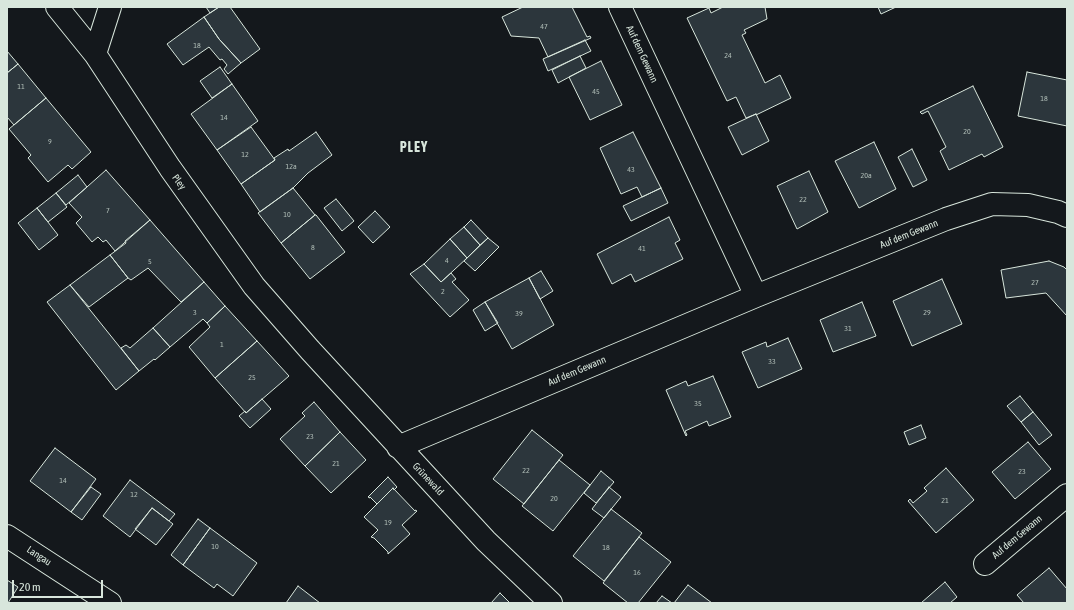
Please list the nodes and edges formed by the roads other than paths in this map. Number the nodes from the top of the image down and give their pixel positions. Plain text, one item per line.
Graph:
1 (57, 7) edge
2 (110, 7) edge
3 (620, 7) edge
4 (95, 54) junction
5 (1067, 216) edge
6 (756, 296) junction
7 (310, 350) joint
8 (398, 447) junction
9 (1067, 495) edge
10 (7, 536) edge
11 (985, 564) dead end
12 (110, 603) edge
13 (551, 603) edge

1 - 4 street, Pley
2 - 4 street
3 - 6 street, Auf dem Gewann
4 - 7 street, Pley
5 - 6 street, Auf dem Gewann
6 - 8 street, Auf dem Gewann
7 - 8 street, Grünewald
8 - 13 street, Grünewald
9 - 11 street, Auf dem Gewann
10 - 12 street, Langau

